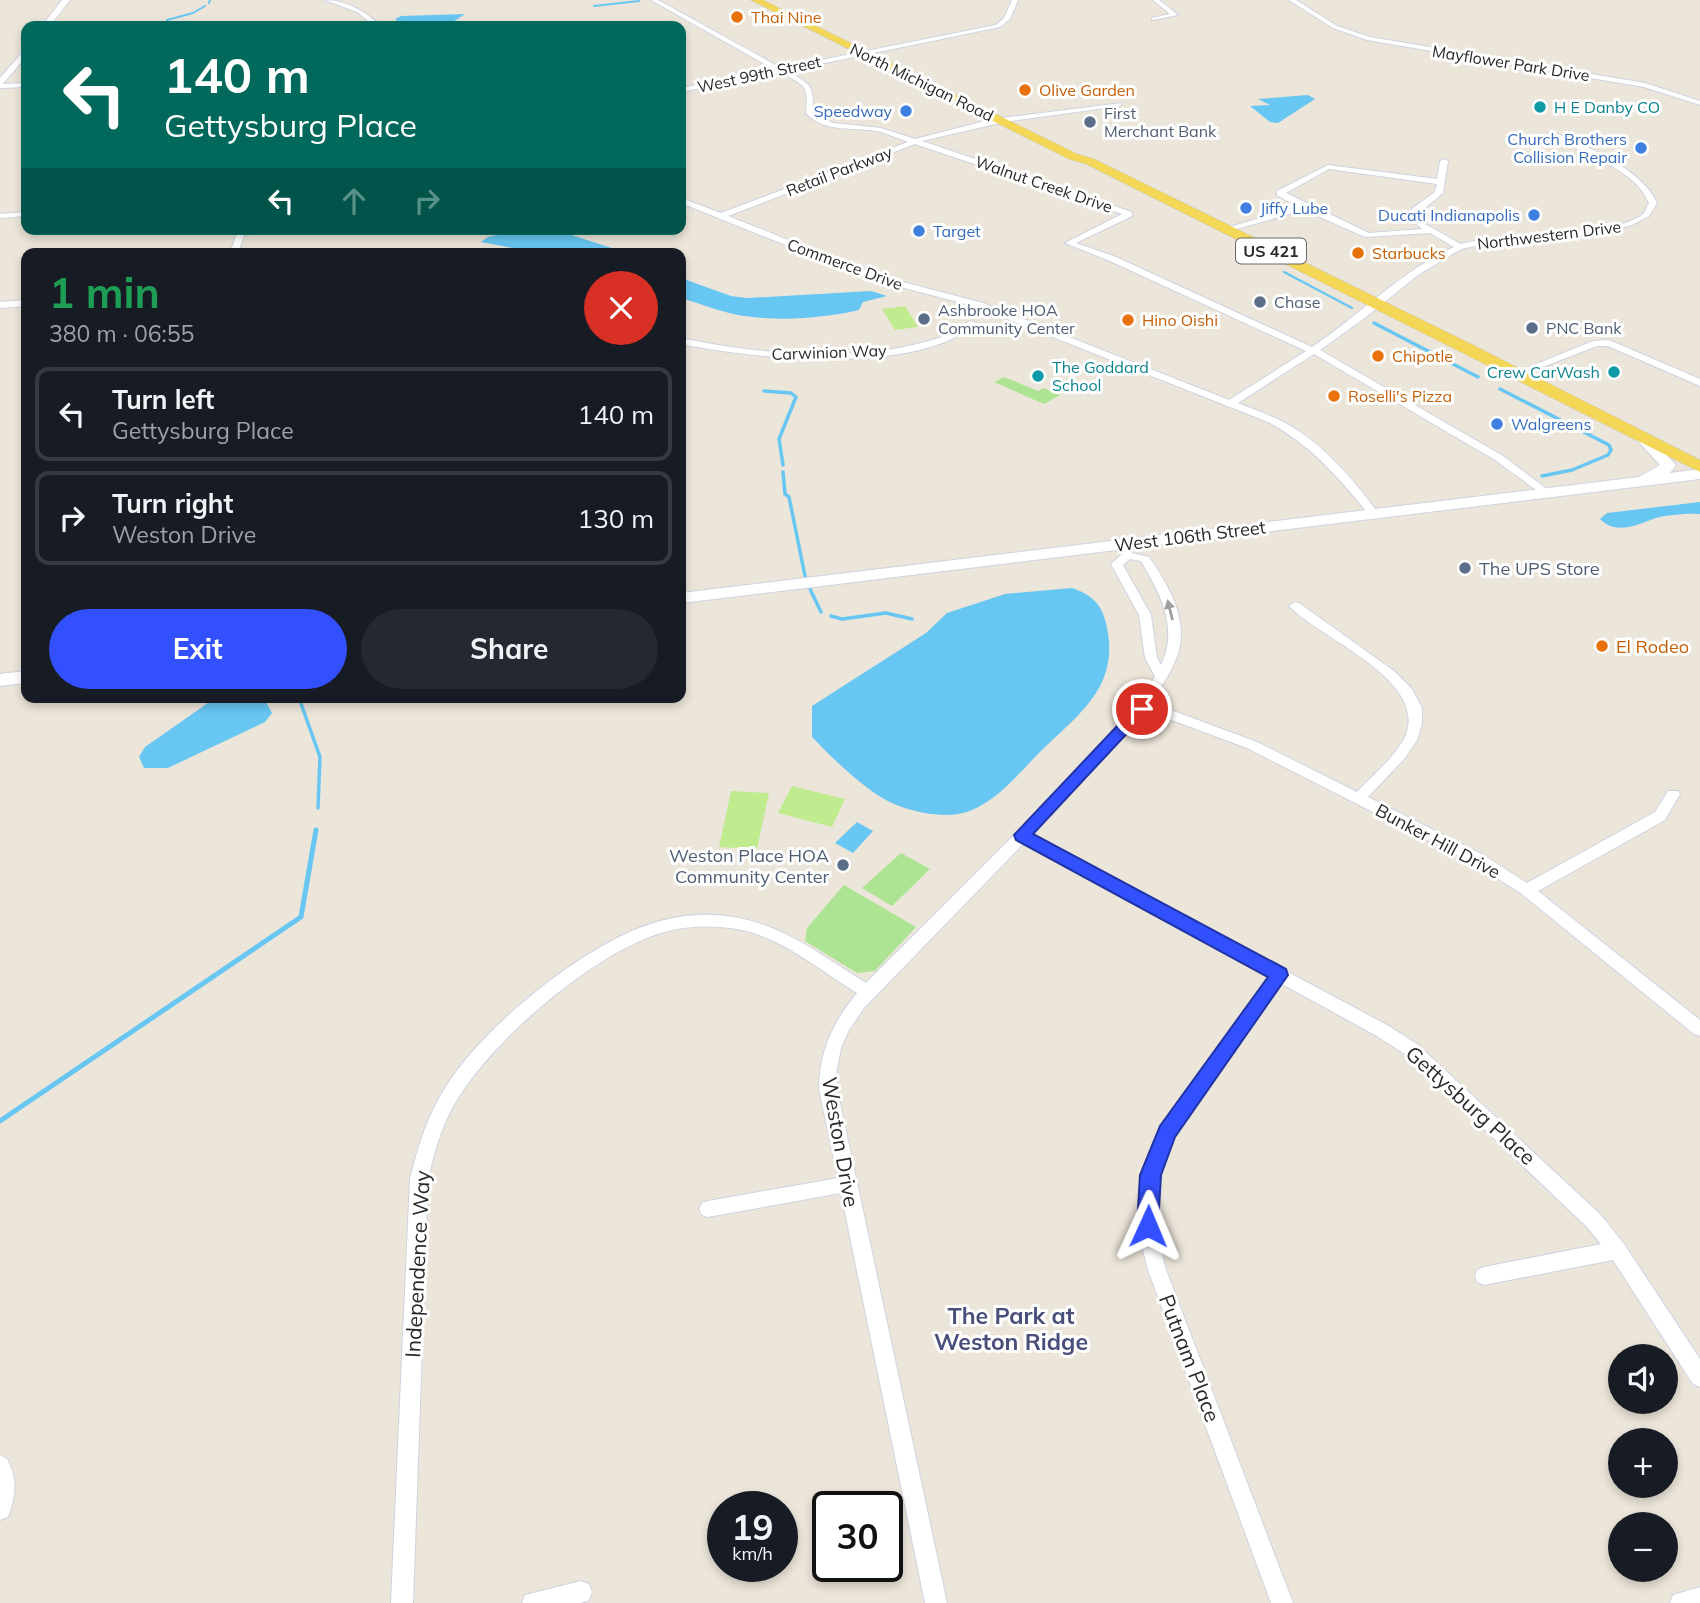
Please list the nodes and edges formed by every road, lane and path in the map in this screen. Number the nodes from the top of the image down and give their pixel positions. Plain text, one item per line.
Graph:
1 (66, 0) edge
2 (328, 0) edge
3 (756, 0) edge
4 (768, 0) edge
5 (1015, 0) edge
6 (1156, 0) edge
7 (1292, 0) edge
8 (658, 1) edge
9 (1154, 19) dead end
10 (50, 21) edge
11 (372, 21) edge
12 (872, 51) junction
13 (21, 57) edge
14 (783, 71) junction
15 (21, 83) edge
16 (0, 84) edge
17 (686, 89) edge
18 (1700, 103) edge
19 (1120, 104) dead end
20 (1007, 120) junction
21 (1550, 133) dead end
22 (915, 141) junction
23 (1444, 161) dead end
24 (1441, 182) junction
25 (686, 202) edge
26 (1305, 206) junction
27 (21, 214) edge
28 (0, 216) edge
29 (721, 216) junction
30 (1229, 230) junction
31 (1430, 231) junction
32 (1460, 247) junction
33 (21, 303) edge
34 (1376, 303) junction
35 (0, 305) edge
36 (973, 323) dead end
37 (686, 342) edge
38 (1466, 347) junction
39 (1313, 350) junction
40 (1524, 371) junction
41 (1700, 383) edge
42 (1230, 403) junction
43 (1645, 440) junction
44 (1700, 457) edge
45 (1700, 467) edge
46 (1700, 474) edge
47 (1641, 481) junction
48 (1547, 493) junction
49 (1374, 514) junction
50 (1124, 550) junction
51 (686, 597) edge
52 (1295, 606) dead end
53 (1160, 674) junction
54 (21, 678) edge
55 (0, 680) edge
56 (1145, 705) junction
57 (1673, 794) dead end
58 (1358, 799) junction
59 (1022, 835) junction
60 (1527, 890) junction
61 (1279, 975) junction
62 (867, 992) junction
63 (1700, 1029) edge
64 (848, 1184) junction
65 (708, 1209) dead end
66 (1617, 1250) junction
67 (1484, 1276) dead end
68 (1700, 1377) edge
69 (0, 1466) edge
70 (0, 1509) edge
71 (581, 1592) dead end
72 (1700, 1598) edge
73 (402, 1603) edge
74 (533, 1603) edge
75 (936, 1603) edge
76 (1282, 1603) edge
77 (1681, 1603) edge

1 - 10 street
2 - 11 street
3 - 12 main road, North Michigan Road / US 421
4 - 12 main road, North Michigan Road / US 421
5 - 12 street, West 99th Street
6 - 9 street
7 - 18 street, Mayflower Park Drive
8 - 14 street, Walnut Creek Drive
12 - 14 street, West 99th Street
12 - 20 main road, North Michigan Road / US 421
13 - 16 street
14 - 17 street, West 99th Street
14 - 22 street, Walnut Creek Drive
15 - 16 street
19 - 20 street, Retail Parkway
20 - 22 street, Retail Parkway
20 - 30 main road, North Michigan Road / US 421
21 - 32 street, Northwestern Drive
22 - 29 street, Retail Parkway
22 - 39 street, Walnut Creek Drive
23 - 24 street
24 - 26 street
24 - 31 street
25 - 29 street, Commerce Drive
26 - 30 street
26 - 31 street
27 - 28 street
29 - 42 street, Commerce Drive
30 - 34 main road, North Michigan Road / US 421
31 - 32 street
32 - 34 street, Northwestern Drive
33 - 35 street
34 - 38 main road, North Michigan Road / US 421
34 - 39 street, Northwestern Drive
36 - 37 street, Carwinion Way
38 - 40 main road, North Michigan Road / US 421
38 - 43 main road, North Michigan Road / US 421
39 - 42 street, Northwestern Drive
39 - 48 street, Walnut Creek Drive
40 - 41 street
40 - 44 main road, North Michigan Road / US 421
42 - 49 street, Commerce Drive
43 - 45 main road, North Michigan Road / US 421
43 - 47 street
46 - 47 street, West 106th Street
47 - 48 street, West 106th Street
48 - 49 street, West 106th Street
49 - 50 street, West 106th Street
50 - 51 street, West 106th Street
50 - 53 street
53 -> 50 street, Weston Drive
52 - 58 street
53 - 56 street, Weston Drive
54 - 55 street
56 - 58 street, Bunker Hill Drive
56 - 59 street, Weston Drive
57 - 60 street
58 - 60 street, Bunker Hill Drive
59 - 61 street, Gettysburg Place
59 - 62 street, Weston Drive
60 - 63 street, Bunker Hill Drive
61 - 66 street, Gettysburg Place
61 - 76 street, Putnam Place
62 - 64 street, Weston Drive
62 - 73 street, Independence Way
64 - 65 street
64 - 75 street, Weston Drive
66 - 67 street
66 - 68 street, Gettysburg Place
69 - 70 street
71 - 74 street
72 - 77 street

